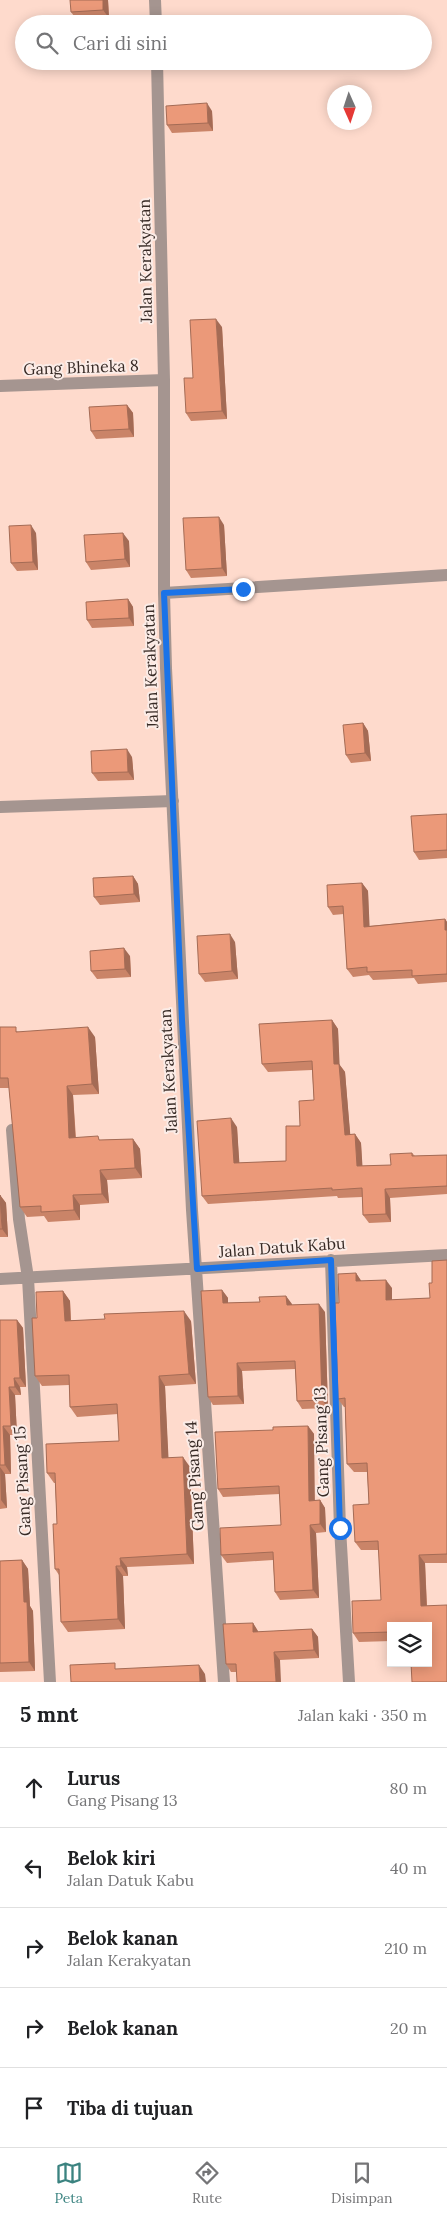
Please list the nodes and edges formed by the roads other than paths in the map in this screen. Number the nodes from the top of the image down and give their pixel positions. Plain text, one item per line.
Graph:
1 (155, 0) edge
2 (156, 15) edge
3 (157, 70) edge
4 (164, 380) junction
5 (0, 386) edge
6 (447, 575) edge
7 (164, 593) junction
8 (172, 801) junction
9 (0, 807) edge
10 (12, 1130) edge
11 (447, 1254) edge
12 (331, 1260) junction
13 (197, 1269) junction
14 (28, 1278) junction
15 (0, 1279) edge
16 (50, 1682) edge
17 (224, 1682) edge
18 (350, 1682) edge

1 - 2 street
3 - 4 street, Jalan Kerakyatan
4 - 5 street, Gang Bhineka 8
4 - 7 street, Jalan Kerakyatan
6 - 7 street
7 - 8 street, Jalan Kerakyatan
8 - 9 street
8 - 13 street, Jalan Kerakyatan
10 - 14 street, Gang Pisang 15
11 - 12 street, Jalan Datuk Kabu
12 - 13 street, Jalan Datuk Kabu
12 - 18 street, Gang Pisang 13
13 - 14 street, Jalan Datuk Kabu
13 - 17 street, Gang Pisang 14
14 - 15 street, Jalan Datuk Kabu
14 - 16 street, Gang Pisang 15

